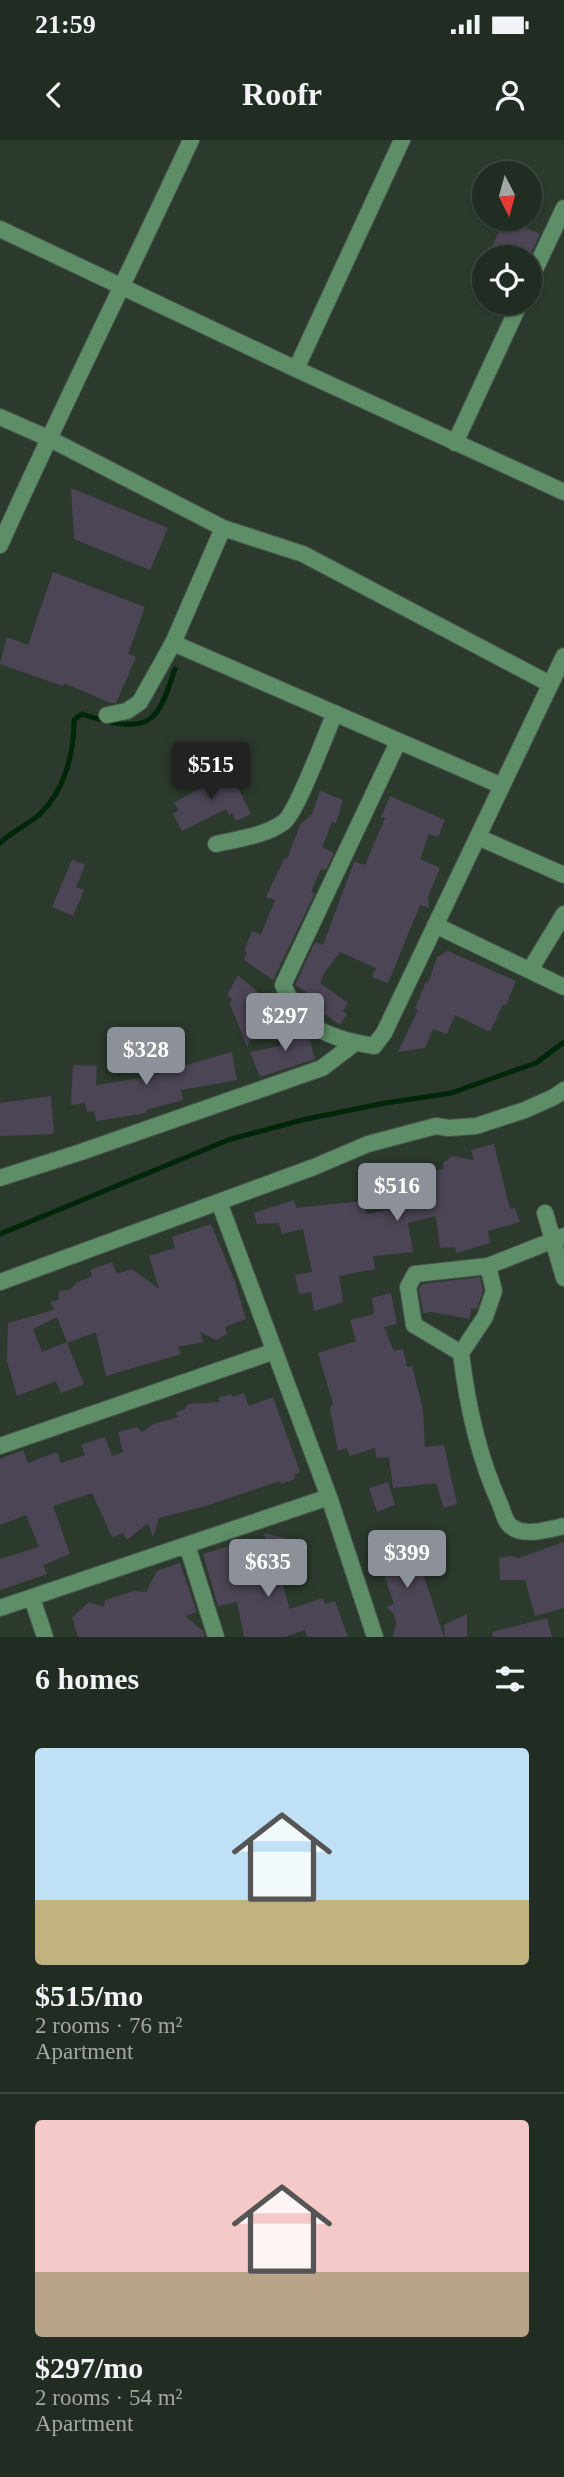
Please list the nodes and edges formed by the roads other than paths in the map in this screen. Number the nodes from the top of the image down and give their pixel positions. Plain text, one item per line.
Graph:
1 (191, 140) edge
2 (402, 140) edge
3 (564, 208) edge
4 (0, 229) edge
5 (542, 255) edge
6 (123, 286) junction
7 (514, 315) edge
8 (296, 369) junction
9 (0, 417) edge
10 (48, 438) junction
11 (455, 443) junction
12 (564, 492) edge
13 (223, 528) junction
14 (0, 545) edge
15 (173, 643) junction
16 (564, 656) edge
17 (550, 684) junction
18 (335, 713) junction
19 (107, 715) dead end
20 (398, 742) junction
21 (502, 786) junction
22 (478, 837) junction
23 (216, 844) dead end
24 (564, 875) edge
25 (564, 914) edge
26 (435, 925) junction
27 (530, 970) junction
28 (564, 987) edge
29 (355, 1043) junction
30 (564, 1090) edge
31 (0, 1178) edge
32 (219, 1202) junction
33 (545, 1213) dead end
34 (558, 1239) edge
35 (488, 1266) junction
36 (564, 1278) edge
37 (0, 1282) edge
38 (275, 1351) junction
39 (461, 1353) junction
40 (0, 1446) edge
41 (328, 1497) junction
42 (564, 1526) edge
43 (187, 1545) junction
44 (32, 1598) junction
45 (0, 1608) edge
46 (45, 1637) edge
47 (216, 1637) edge
48 (375, 1637) edge

1 - 6 street
2 - 8 street
3 - 5 street
4 - 6 street
6 - 8 street
6 - 10 street
7 - 11 street
8 - 11 street
9 - 10 street
10 - 13 street
10 - 14 street
11 - 12 street
13 - 15 street
13 - 17 street
15 - 18 street
15 - 19 street
16 - 17 street
17 - 21 street
18 - 20 street
18 - 23 street
20 - 21 street
20 - 29 street
21 - 22 street
22 - 24 street
22 - 26 street
25 - 27 street
26 - 27 street
26 - 29 street
27 - 28 street
29 - 31 street
30 - 32 street
32 - 37 street
32 - 38 street
33 - 34 street
34 - 35 street
34 - 36 street
35 - 39 street
35 - 39 street
38 - 40 street
38 - 41 street
39 - 42 street
41 - 43 street
41 - 48 street
43 - 44 street
43 - 47 street
44 - 45 street
44 - 46 street

